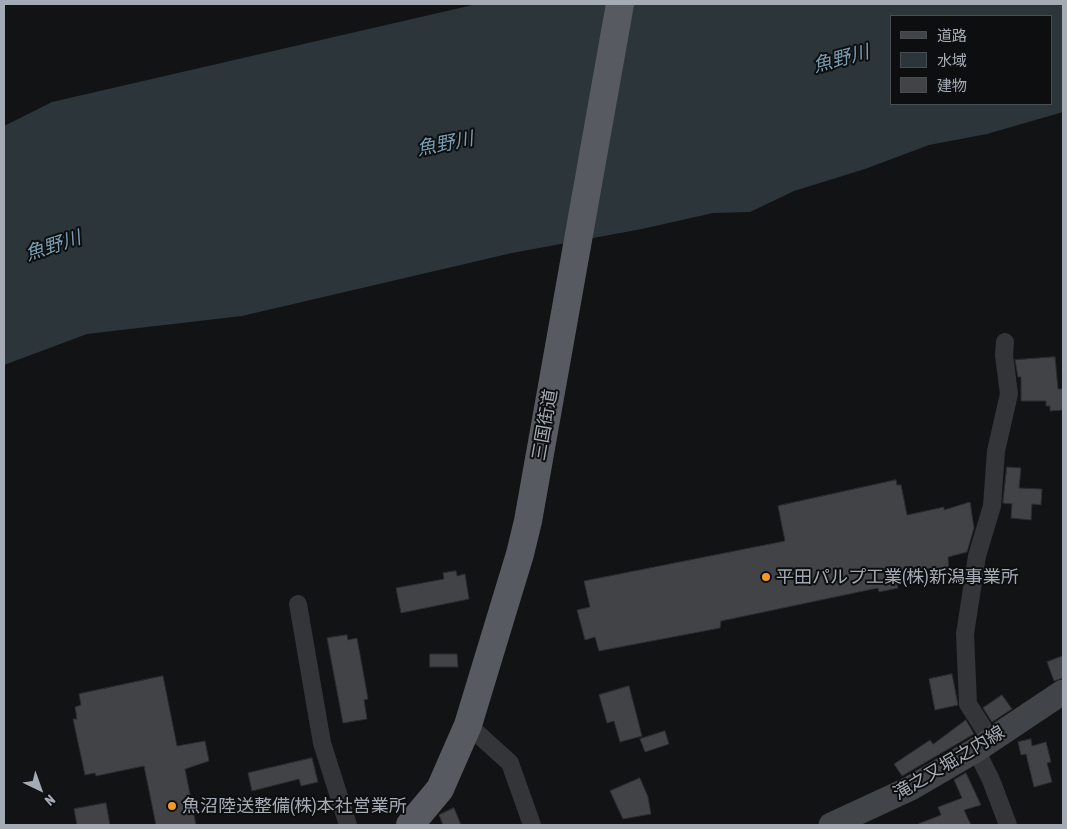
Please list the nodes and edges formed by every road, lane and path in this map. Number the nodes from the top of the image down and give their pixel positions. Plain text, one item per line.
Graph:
1 (620, 4) edge
2 (1005, 342) dead end
3 (298, 604) dead end
4 (1063, 692) edge
5 (468, 725) junction
6 (983, 745) junction
7 (348, 825) edge
8 (410, 825) edge
9 (532, 825) edge
10 (831, 825) edge
11 (1008, 825) edge

1 - 5 highway, 三国街道
2 - 6 street
3 - 7 street
4 - 6 main road, 滝之又堀之内線
5 - 8 highway, 三国街道
5 - 9 street
6 - 10 main road, 滝之又堀之内線
6 - 11 street

